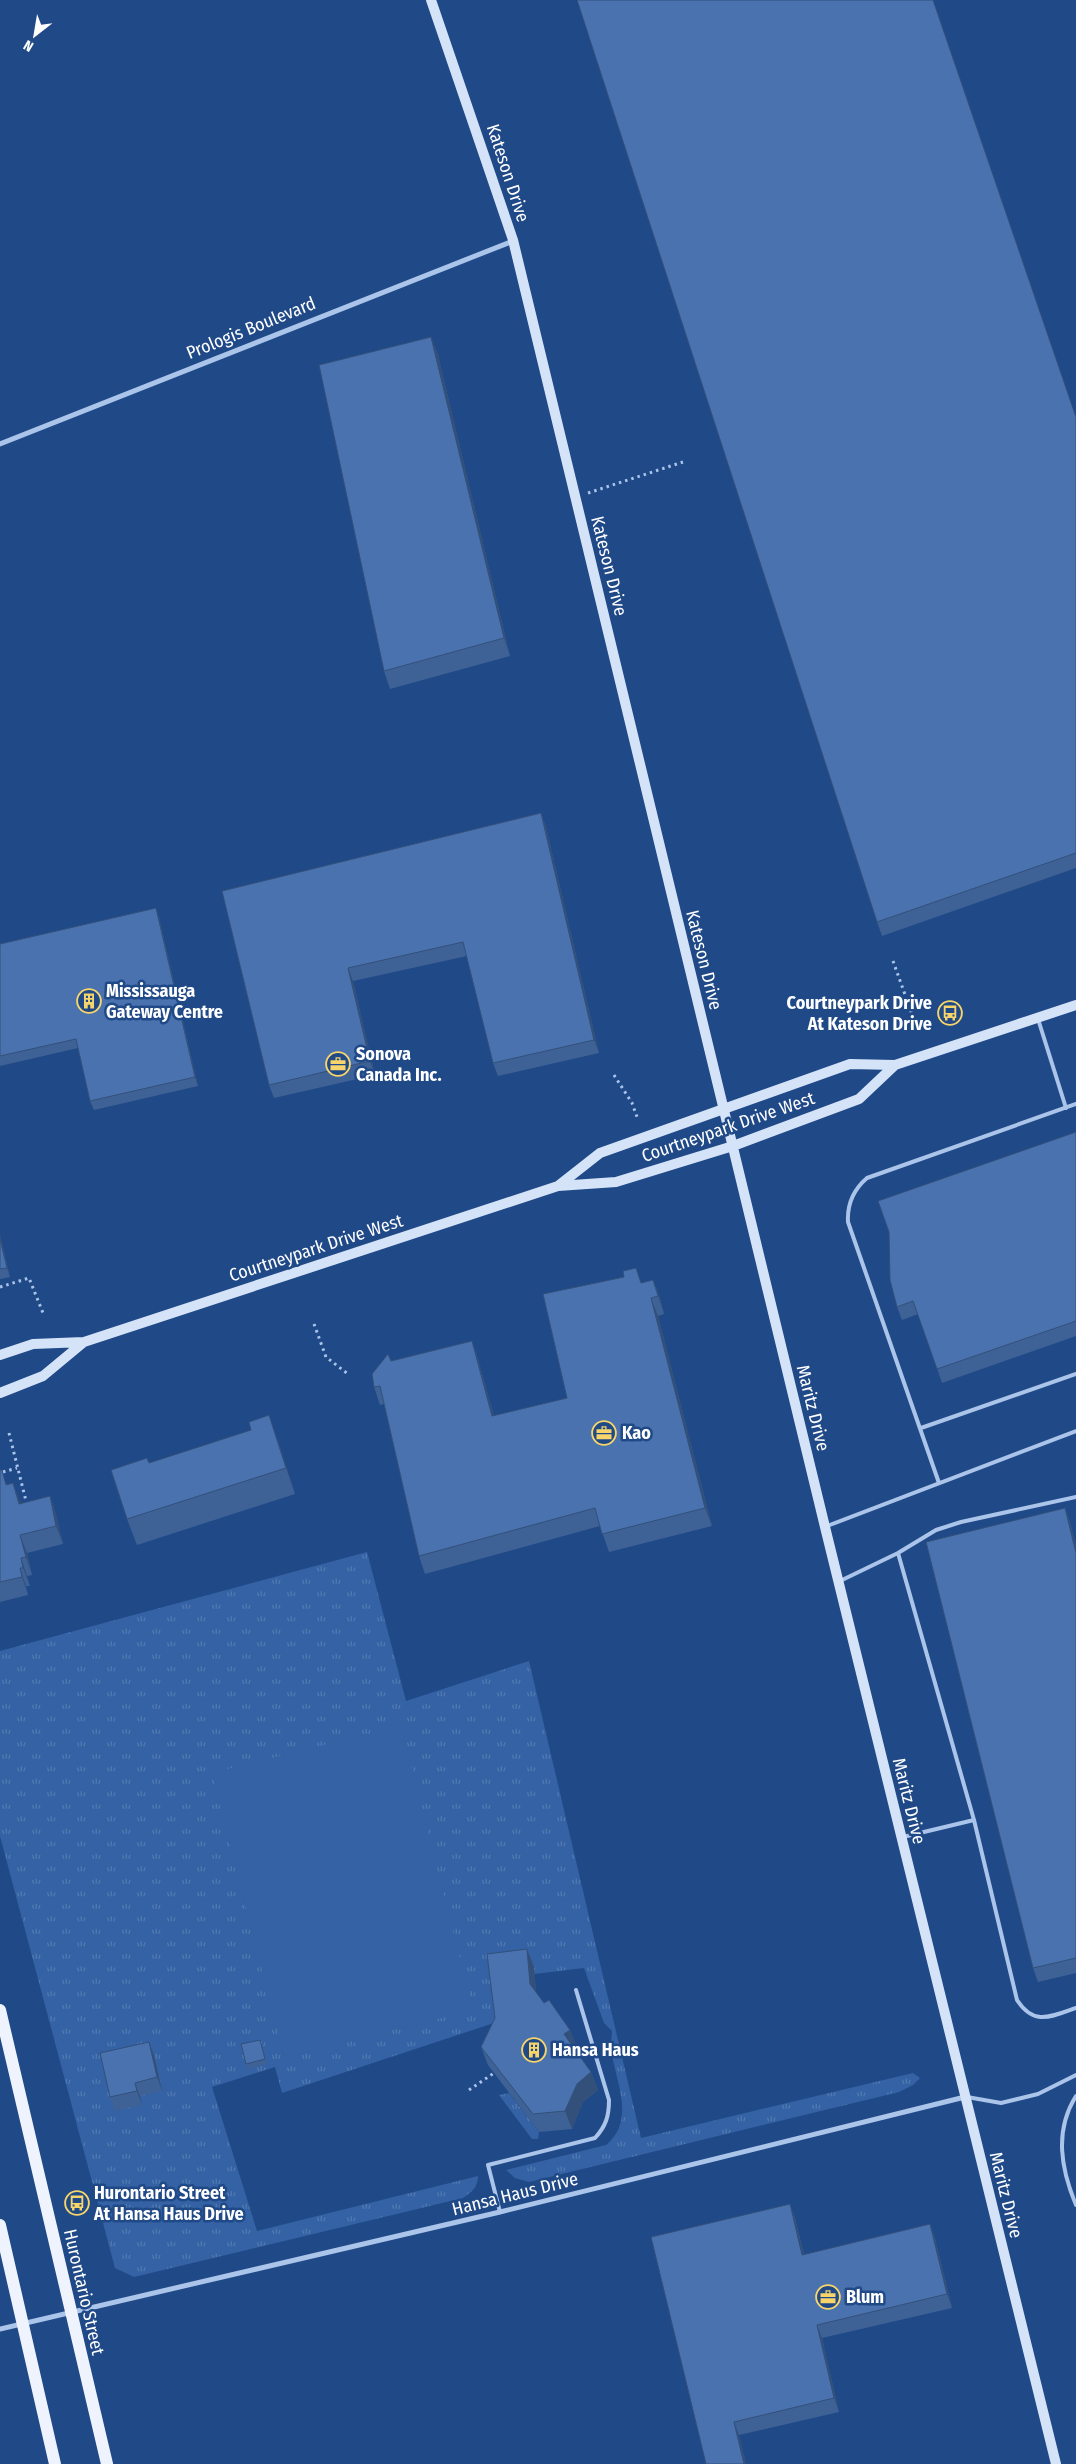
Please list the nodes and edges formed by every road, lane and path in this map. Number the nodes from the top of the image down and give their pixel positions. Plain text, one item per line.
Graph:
1 (431, 0) edge
2 (513, 240) junction
3 (0, 444) edge
4 (683, 462) dead end
5 (576, 498) junction
6 (893, 961) dead end
7 (1076, 1005) edge
8 (913, 1017) dead end
9 (1038, 1018) junction
10 (895, 1065) junction
11 (614, 1075) dead end
12 (1076, 1104) edge
13 (1066, 1108) junction
14 (724, 1109) junction
15 (637, 1117) dead end
16 (733, 1146) junction
17 (558, 1186) junction
18 (0, 1287) edge
19 (43, 1313) dead end
20 (314, 1324) dead end
21 (84, 1342) junction
22 (0, 1356) edge
23 (348, 1374) dead end
24 (1076, 1374) edge
25 (0, 1393) edge
26 (921, 1428) junction
27 (1076, 1431) edge
28 (9, 1433) dead end
29 (17, 1468) junction
30 (2, 1472) edge
31 (939, 1482) junction
32 (1076, 1497) edge
33 (28, 1510) edge
34 (825, 1527) junction
35 (898, 1553) junction
36 (838, 1582) junction
37 (974, 1820) junction
38 (901, 1838) junction
39 (576, 1990) dead end
40 (1076, 2008) edge
41 (0, 2010) edge
42 (494, 2073) edge
43 (1076, 2075) edge
44 (469, 2090) dead end
45 (1076, 2096) edge
46 (965, 2097) junction
47 (1076, 2206) edge
48 (500, 2212) junction
49 (0, 2225) edge
50 (71, 2313) junction
51 (22, 2324) junction
52 (0, 2329) edge
53 (55, 2464) edge
54 (108, 2464) edge
55 (1056, 2464) edge

1 - 2 street, Kateson Drive
2 - 3 street, Prologis Boulevard
2 - 5 street, Kateson Drive
4 - 5 path
5 - 14 street, Kateson Drive
6 - 8 path
7 - 9 street, Courtneypark Drive West
9 - 10 street, Courtneypark Drive West
9 - 13 lane
10 - 14 street, Courtneypark Drive West
10 - 16 street, Courtneypark Drive West
11 - 15 path
12 - 13 lane
13 - 26 lane
14 - 16 street, Kateson Drive
14 - 17 street, Courtneypark Drive West
16 - 17 street, Courtneypark Drive West
16 - 34 street, Maritz Drive
17 - 21 street, Courtneypark Drive West
18 - 19 path
20 - 23 path
21 - 22 street, Courtneypark Drive West
21 - 25 street, Courtneypark Drive West
24 - 26 lane
26 - 31 lane
27 - 31 lane
28 - 29 path
29 - 30 path
29 - 33 path
31 - 34 lane
32 - 35 lane
34 - 36 street, Maritz Drive
35 - 36 lane
35 - 37 lane
36 - 38 street, Maritz Drive
37 - 38 lane
37 - 40 lane
38 - 46 street, Maritz Drive
39 - 48 lane
41 - 50 main road, Hurontario Street
42 - 44 path
43 - 46 lane
45 - 47 lane
46 - 48 street, Hansa Haus Drive
46 - 55 street, Maritz Drive
48 - 50 street, Hansa Haus Drive
49 - 51 main road
50 - 51 street, Hansa Haus Drive
50 - 54 main road, Hurontario Street
51 - 52 street, Hansa Haus Drive
51 - 53 main road

